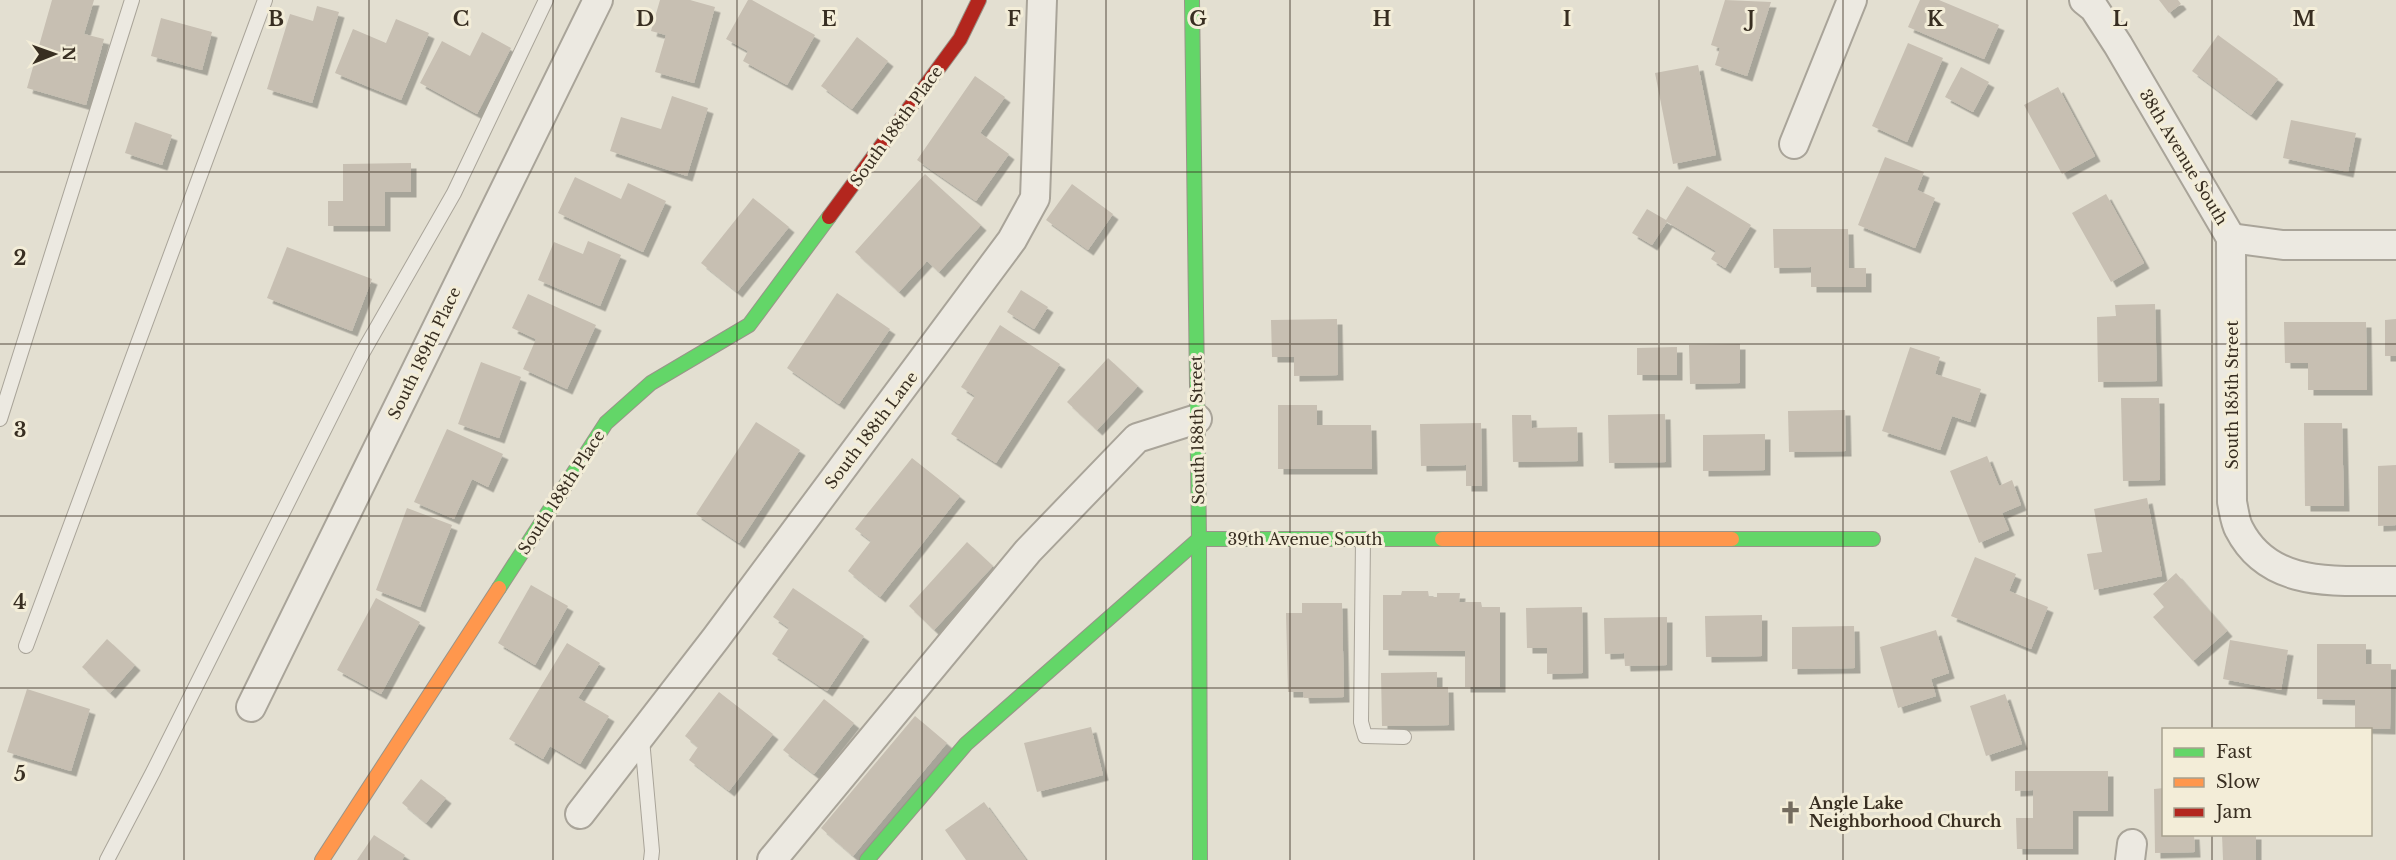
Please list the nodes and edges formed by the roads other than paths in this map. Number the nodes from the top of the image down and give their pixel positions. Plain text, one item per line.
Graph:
1 (132, 0) edge
2 (265, 0) edge
3 (546, 0) edge
4 (598, 0) edge
5 (979, 0) edge
6 (1042, 0) edge
7 (1192, 0) edge
8 (1852, 0) edge
9 (2084, 0) edge
10 (1794, 144) dead end
11 (2231, 237) junction
12 (2396, 245) edge
13 (0, 419) edge
14 (1197, 419) junction
15 (1199, 539) junction
16 (1363, 539) junction
17 (1873, 539) dead end
18 (2396, 581) edge
19 (26, 646) dead end
20 (251, 707) dead end
21 (642, 734) junction
22 (1404, 737) dead end
23 (579, 814) dead end
24 (107, 860) edge
25 (322, 860) edge
26 (651, 860) edge
27 (772, 860) edge
28 (867, 860) edge
29 (1200, 860) edge

1 - 13 lane
2 - 19 lane
3 - 24 lane
4 - 20 street, South 189th Place
5 - 25 street, South 188th Place
6 - 21 street, South 188th Lane
7 - 14 street, South 188th Street
8 - 10 street
9 - 11 street, 38th Avenue South
11 - 12 street, 38th Avenue South
11 - 18 street, South 185th Street
14 - 15 street, South 188th Street
14 - 27 street
15 - 16 street, 39th Avenue South
15 - 28 street
15 - 29 street, South 188th Street
16 - 17 street, 39th Avenue South
16 - 22 lane
21 - 23 street, South 188th Lane
21 - 26 lane

